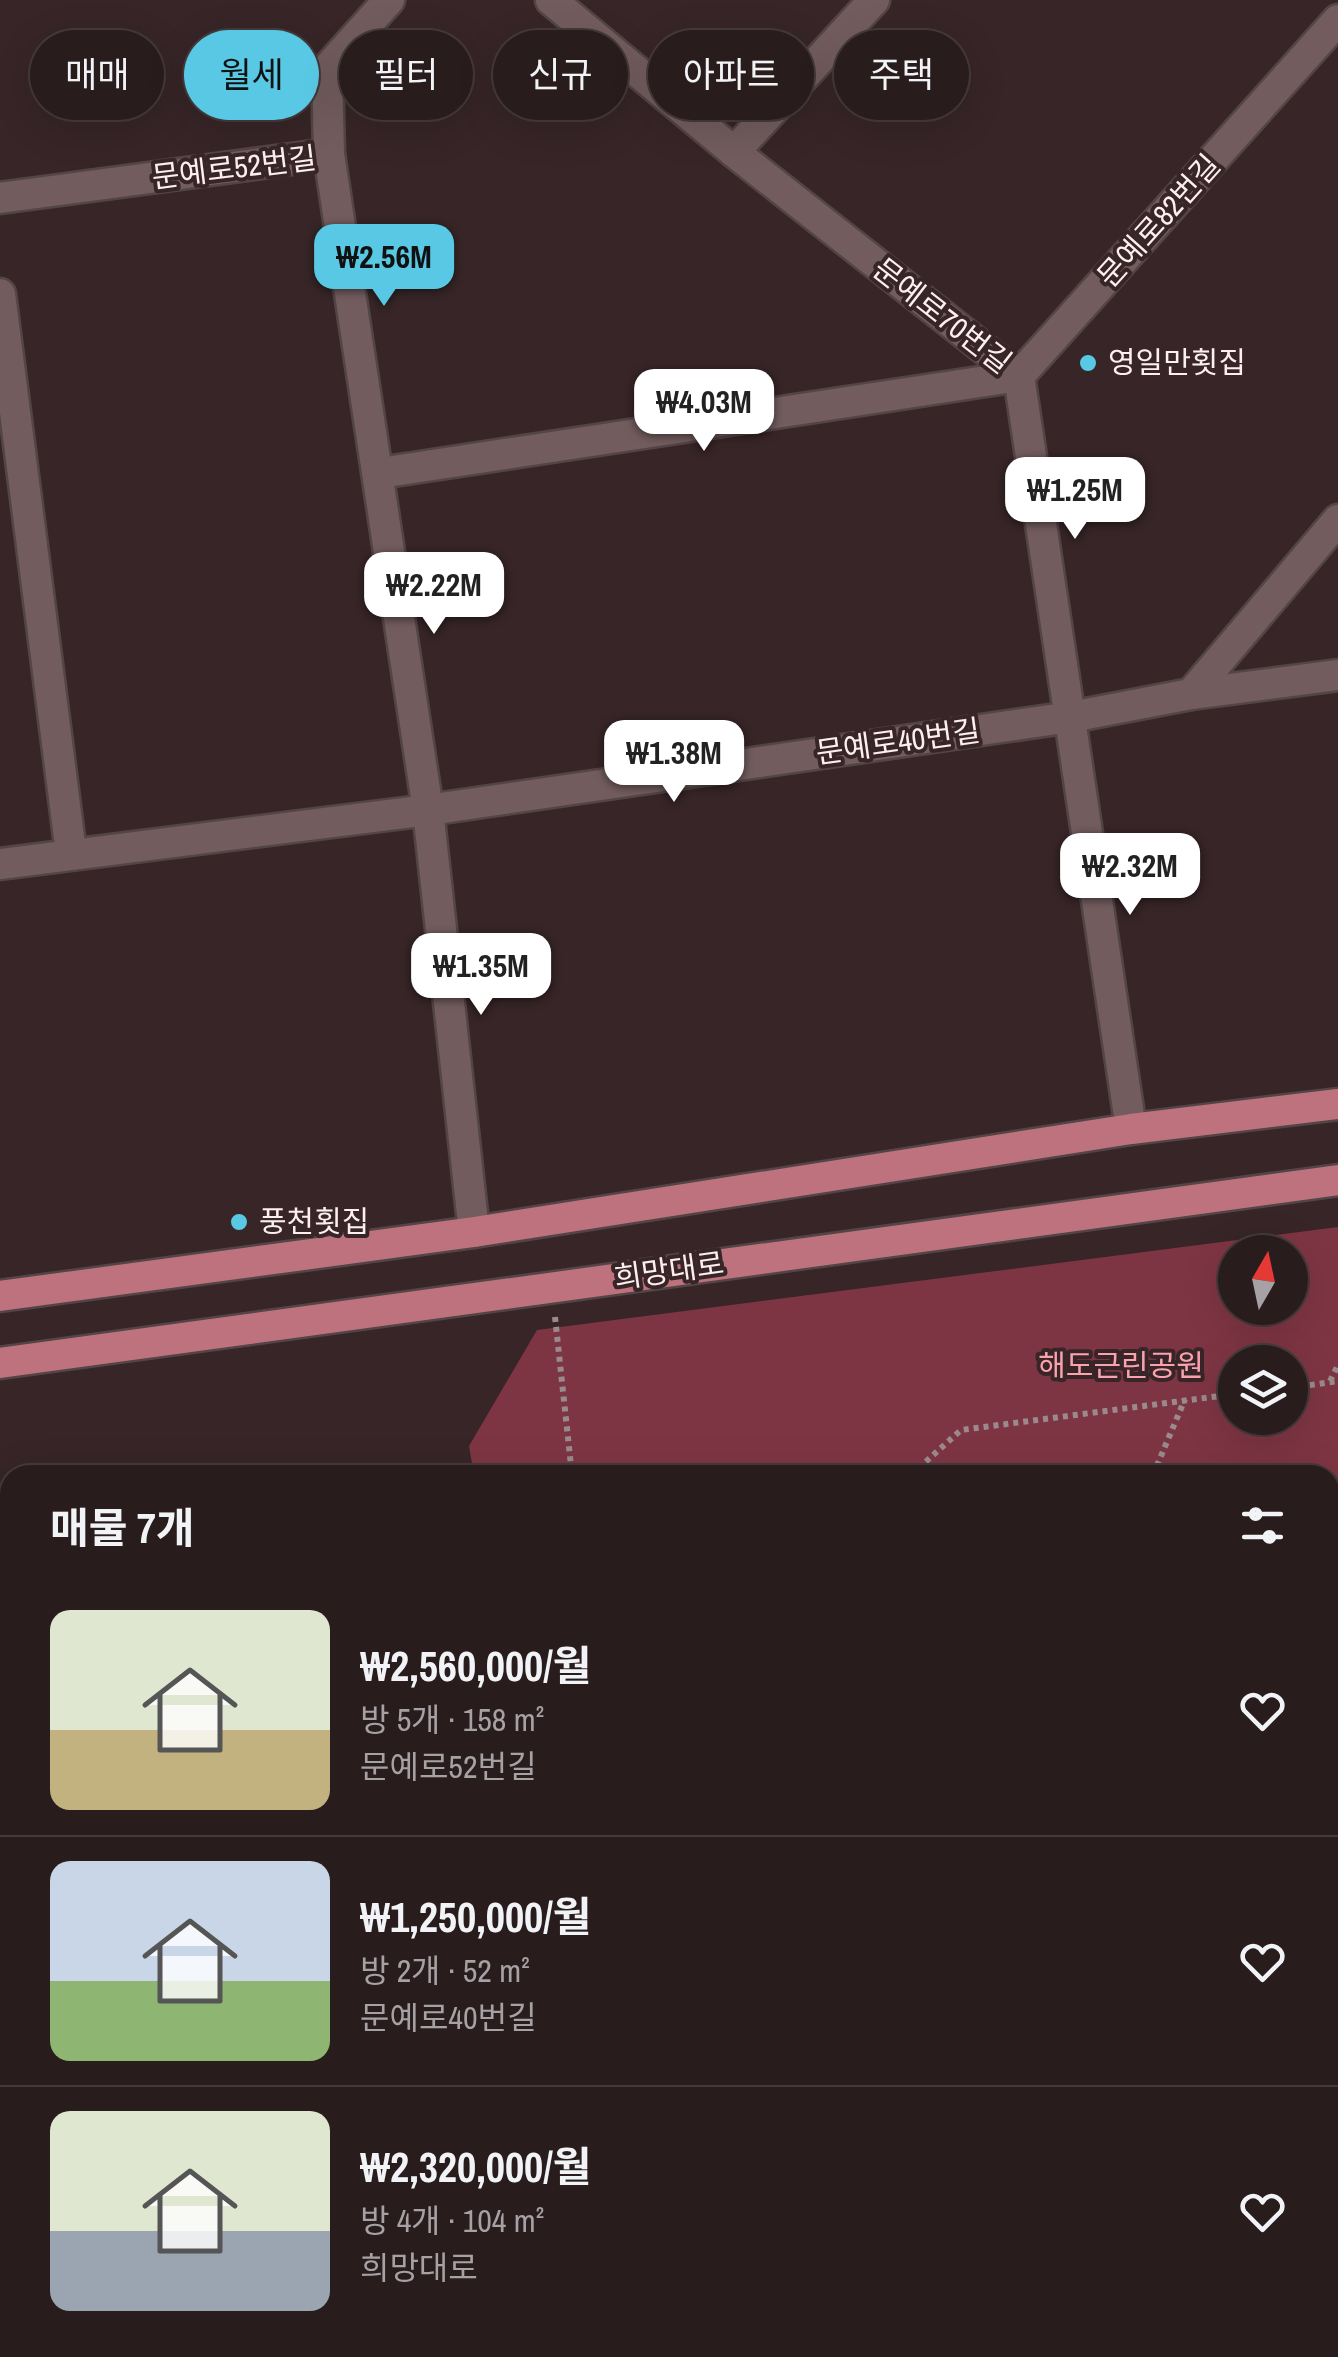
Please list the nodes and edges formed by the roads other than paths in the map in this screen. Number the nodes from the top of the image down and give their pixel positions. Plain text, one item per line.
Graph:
1 (389, 0) edge
2 (552, 0) edge
3 (874, 0) edge
4 (1338, 20) edge
5 (734, 152) junction
6 (329, 154) junction
7 (0, 198) edge
8 (0, 294) edge
9 (1019, 376) junction
10 (380, 473) junction
11 (1338, 520) edge
12 (1338, 675) edge
13 (1191, 694) junction
14 (1071, 716) junction
15 (428, 810) junction
16 (71, 853) junction
17 (0, 864) edge
18 (1338, 1104) edge
19 (1131, 1129) junction
20 (1338, 1180) edge
21 (474, 1232) junction
22 (0, 1296) edge
23 (0, 1363) edge

1 - 6 street
2 - 5 street, 문예로70번길
3 - 5 street
4 - 9 street, 문예로82번길
5 - 9 street, 문예로70번길
6 - 7 street, 문예로52번길
6 - 10 street, 문예로52번길
8 - 16 street
9 - 10 street, 문예로70번길
9 - 14 street
10 - 15 street
11 - 13 street
12 - 13 street, 문예로40번길
13 - 14 street, 문예로40번길
14 - 15 street, 문예로40번길
14 - 19 street
15 - 16 street, 문예로40번길
15 - 21 street
16 - 17 street, 문예로40번길
18 - 19 main road
19 - 21 main road
20 - 23 main road, 희망대로
21 - 22 main road

